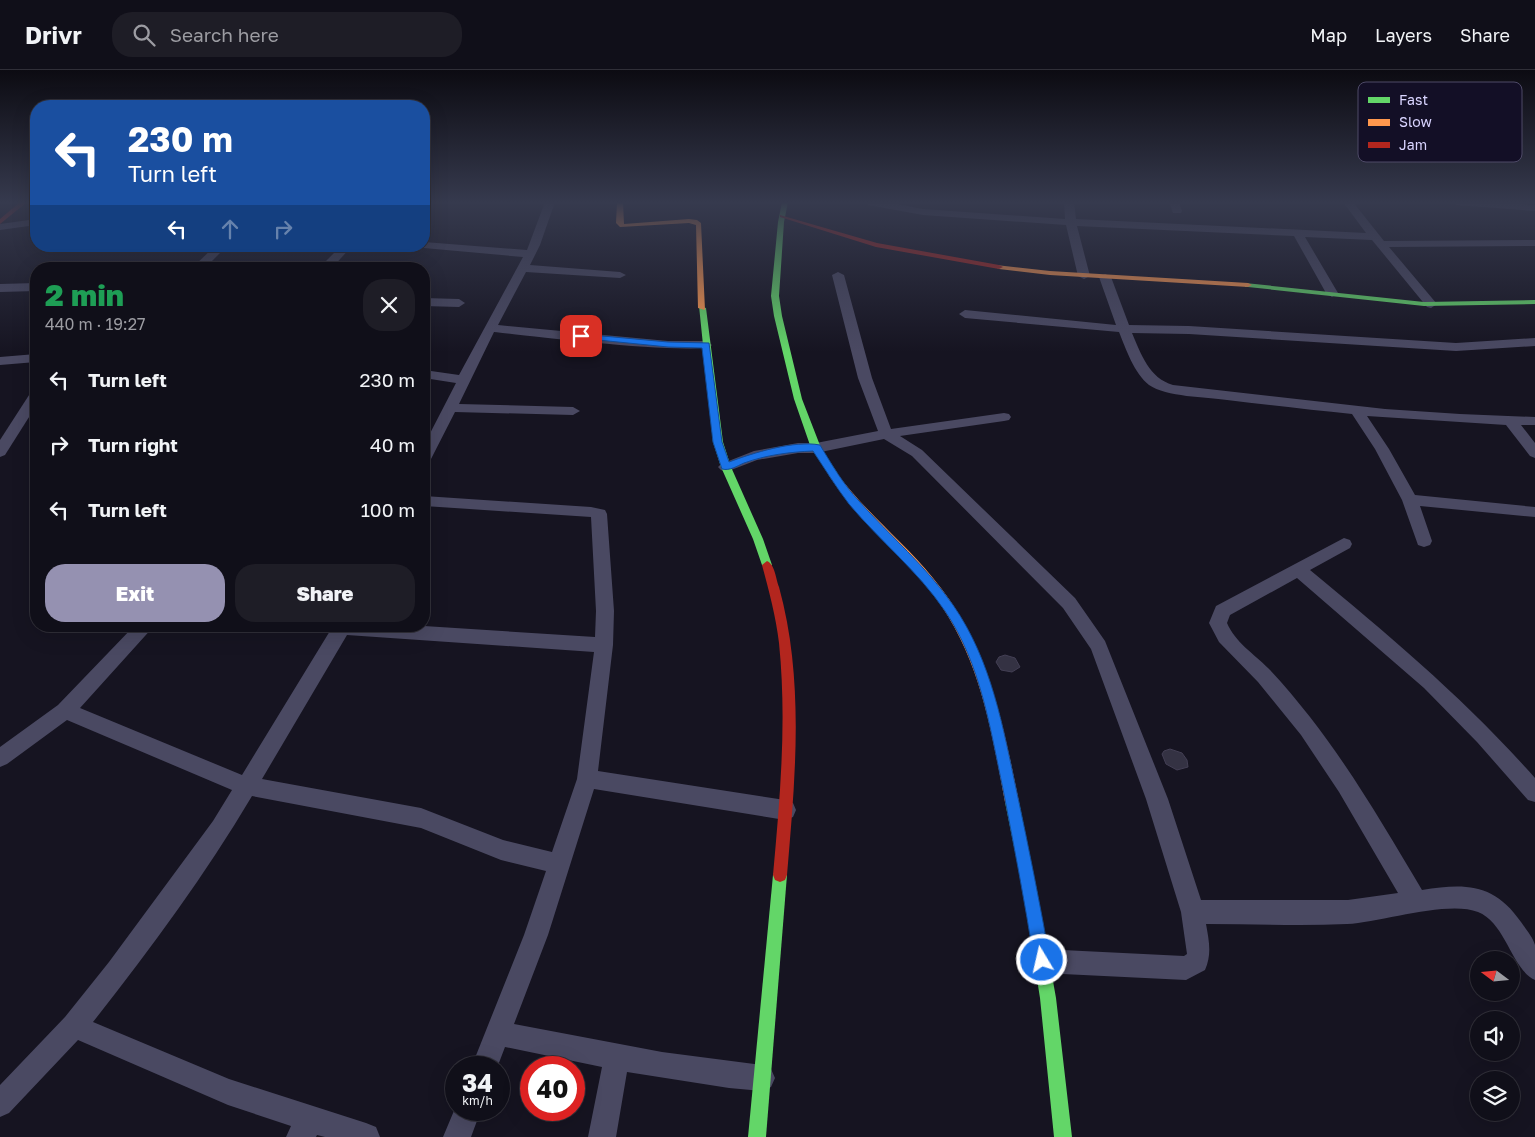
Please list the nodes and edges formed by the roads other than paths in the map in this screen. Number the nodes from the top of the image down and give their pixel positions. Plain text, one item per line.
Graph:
1 (215, 252) edge
2 (341, 252) edge
3 (507, 252) edge
4 (700, 252) edge
5 (779, 252) edge
6 (910, 252) edge
7 (1078, 252) edge
8 (1308, 252) edge
9 (1387, 252) edge
10 (530, 254) joint
11 (205, 262) edge
12 (331, 262) edge
13 (523, 268) junction
14 (620, 275) dead end
15 (838, 276) dead end
16 (1084, 276) junction
17 (1105, 277) junction
18 (30, 286) edge
19 (0, 288) edge
20 (1332, 293) junction
21 (430, 302) edge
22 (1535, 302) edge
23 (459, 303) dead end
24 (1431, 304) junction
25 (965, 314) dead end
26 (490, 328) junction
27 (1122, 329) junction
28 (706, 345) junction
29 (1532, 346) edge
30 (30, 358) edge
31 (0, 361) edge
32 (430, 375) edge
33 (463, 380) junction
34 (30, 405) edge
35 (448, 408) junction
36 (573, 411) dead end
37 (1357, 411) junction
38 (1004, 417) dead end
39 (1510, 421) junction
40 (1535, 421) edge
41 (886, 434) junction
42 (430, 446) edge
43 (816, 448) junction
44 (1, 449) edge
45 (1535, 453) edge
46 (726, 467) junction
47 (430, 500) edge
48 (1410, 500) junction
49 (1535, 512) edge
50 (1424, 541) dead end
51 (1344, 544) dead end
52 (1299, 570) junction
53 (138, 632) edge
54 (340, 632) edge
55 (412, 632) edge
56 (604, 646) junction
57 (65, 711) junction
58 (0, 758) edge
59 (587, 779) junction
60 (246, 786) junction
61 (1535, 793) edge
62 (785, 810) junction
63 (559, 864) junction
64 (1416, 902) junction
65 (1192, 912) junction
66 (1042, 960) junction
67 (1535, 968) edge
68 (74, 1026) junction
69 (498, 1033) junction
70 (489, 1056) edge
71 (617, 1056) junction
72 (762, 1078) junction
73 (0, 1104) edge
74 (464, 1121) edge
75 (306, 1128) edge
76 (366, 1137) edge
77 (457, 1137) edge
78 (602, 1137) edge
79 (756, 1137) edge
80 (1063, 1137) edge

1 - 11 street
2 - 12 street
3 - 10 street
4 - 28 main road
5 - 43 main road
6 - 16 main road
7 - 16 street
8 - 20 street
9 - 24 street
10 - 13 street
13 - 14 street
13 - 26 street
15 - 41 street
16 - 17 main road
17 - 20 main road
17 - 27 street
18 - 19 street
20 - 24 main road
21 - 23 street
22 - 24 main road
25 - 27 street
26 - 28 street
26 - 33 street
27 - 29 street
27 - 37 street
28 - 46 main road
30 - 31 street
32 - 33 street
33 - 35 street
34 - 44 street
35 - 36 street
35 - 42 street
37 - 39 street
37 - 48 street
38 - 41 street
39 - 40 street
39 - 45 street
41 - 43 street
41 - 65 street
43 - 46 street
43 - 66 main road
46 - 62 main road
47 - 56 street
48 - 49 street
48 - 50 street
51 - 52 street
52 - 61 street
52 - 64 street
53 - 57 street
54 - 60 street
55 - 56 street
56 - 59 street
57 - 58 street
57 - 60 street
59 - 62 street
59 - 63 street
60 - 63 street
60 - 68 street
62 - 72 main road
63 - 69 street
64 - 65 street
64 - 67 street
65 - 66 street
66 - 80 main road
68 - 73 street
68 - 75 street
69 - 70 street
69 - 71 street
71 - 72 street
71 - 78 street
72 - 79 main road
74 - 77 street
75 - 76 street

